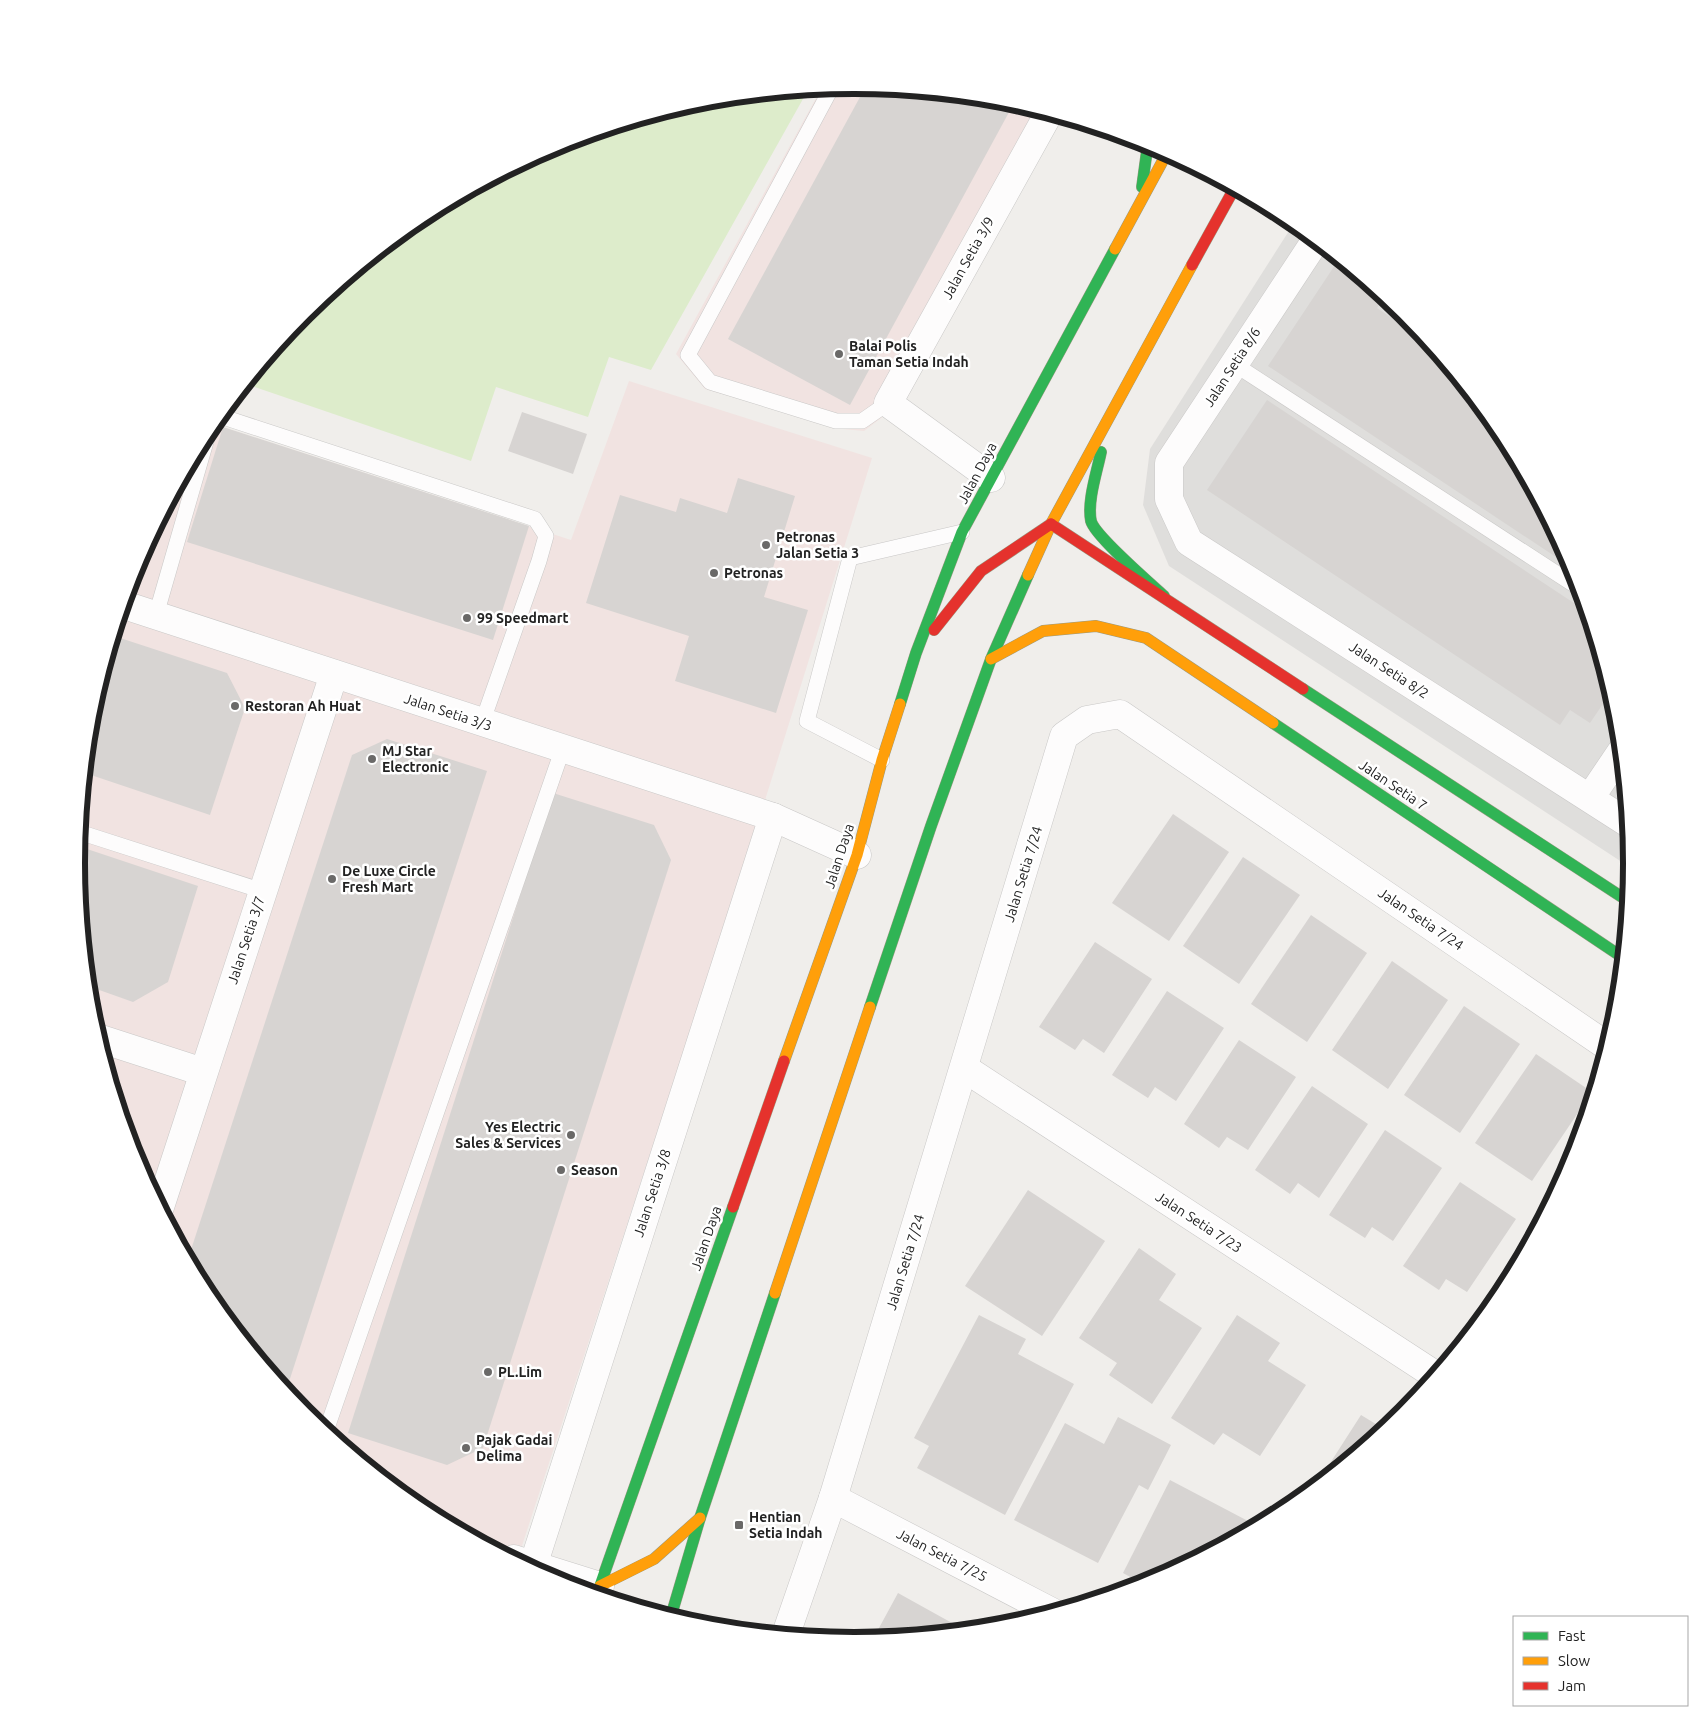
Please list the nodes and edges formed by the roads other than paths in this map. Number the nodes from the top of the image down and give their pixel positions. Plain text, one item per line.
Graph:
1 (828, 95) edge
2 (1046, 118) edge
3 (1147, 152) edge
4 (1163, 160) edge
5 (1232, 193) edge
6 (1140, 201) junction
7 (1312, 246) edge
8 (1234, 364) junction
9 (888, 403) junction
10 (227, 418) edge
11 (1108, 421) junction
12 (202, 457) edge
13 (992, 478) junction
14 (1169, 499) joint
15 (1052, 524) junction
16 (962, 532) junction
17 (1569, 581) edge
18 (1164, 596) junction
19 (130, 607) edge
20 (156, 614) junction
21 (916, 653) junction
22 (990, 659) junction
23 (334, 674) junction
24 (482, 723) junction
25 (563, 748) junction
26 (882, 760) junction
27 (1616, 760) edge
28 (1590, 798) junction
29 (773, 818) junction
30 (1621, 819) edge
31 (86, 834) edge
32 (857, 855) junction
33 (263, 891) junction
34 (1622, 897) edge
35 (1617, 954) edge
36 (106, 1041) edge
37 (1601, 1042) edge
38 (964, 1068) junction
39 (203, 1072) junction
40 (162, 1199) edge
41 (1430, 1372) edge
42 (328, 1424) edge
43 (833, 1498) junction
44 (700, 1518) junction
45 (528, 1559) edge
46 (602, 1589) edge
47 (603, 1590) edge
48 (1044, 1608) edge
49 (673, 1610) edge
50 (788, 1628) edge

1 - 9 lane
2 - 9 street, Jalan Setia 3/9
3 - 6 main road
4 - 6 main road, Jalan Daya
5 - 11 main road
6 - 13 main road, Jalan Daya
7 - 8 street, Jalan Setia 8/6
8 - 14 street, Jalan Setia 8/6
8 - 17 lane
9 - 13 street
10 - 24 lane
11 - 15 main road
11 - 18 main road
12 - 20 lane
13 - 16 main road, Jalan Daya
14 - 28 street, Jalan Setia 8/2
15 - 18 main road
15 - 21 main road
15 - 22 main road
16 - 21 main road, Jalan Daya
16 - 26 lane
18 - 34 main road
19 - 20 street, Jalan Setia 3/3
20 - 23 street, Jalan Setia 3/3
21 - 26 main road, Jalan Daya
22 - 35 main road, Jalan Setia 7
22 - 44 main road
23 - 24 street, Jalan Setia 3/3
23 - 33 street, Jalan Setia 3/7
24 - 25 street, Jalan Setia 3/3
25 - 29 street, Jalan Setia 3/3
25 - 42 lane
26 - 32 main road, Jalan Daya
27 - 28 street
28 - 30 street, Jalan Setia 8/2
29 - 32 street, Jalan Setia 3/3
29 - 45 street, Jalan Setia 3/8
31 - 33 lane
32 - 46 main road, Jalan Daya
33 - 39 street, Jalan Setia 3/7
36 - 39 street
37 - 38 street, Jalan Setia 7/24
38 - 41 street, Jalan Setia 7/23
38 - 43 street, Jalan Setia 7/24
39 - 40 street, Jalan Setia 3/7
43 - 48 street, Jalan Setia 7/25
43 - 50 street, Jalan Setia 7/24
44 - 47 main road
44 - 49 main road

